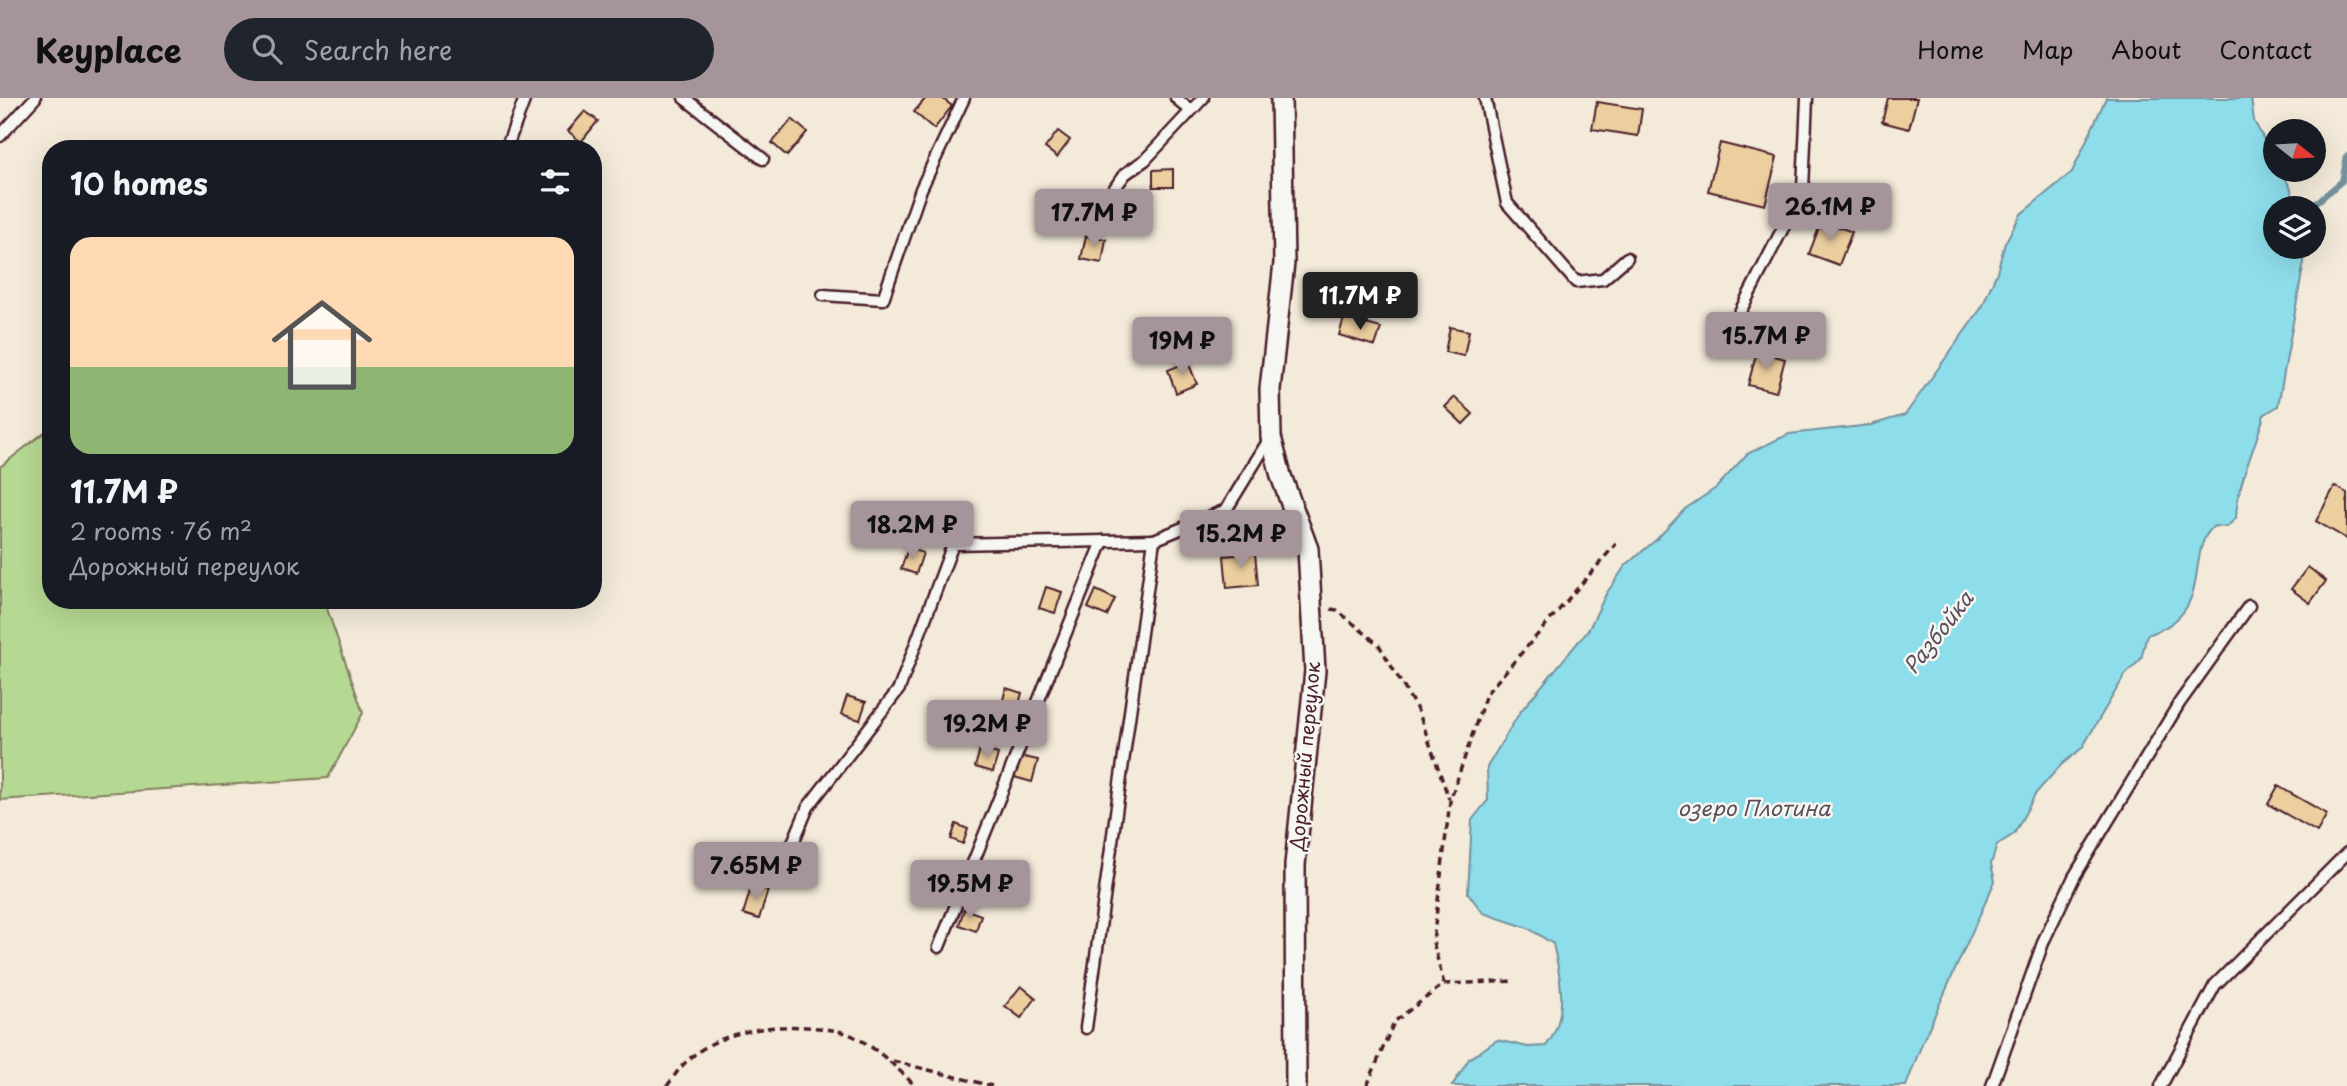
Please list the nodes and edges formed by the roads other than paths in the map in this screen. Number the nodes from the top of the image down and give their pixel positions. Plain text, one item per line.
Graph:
1 (35, 98) edge
2 (525, 98) edge
3 (684, 98) edge
4 (964, 98) edge
5 (1177, 98) edge
6 (1203, 98) edge
7 (1281, 98) edge
8 (1485, 98) edge
9 (1807, 98) edge
10 (1190, 110) junction
11 (0, 136) edge
12 (509, 140) edge
13 (763, 159) dead end
14 (1099, 210) dead end
15 (1627, 258) dead end
16 (823, 295) dead end
17 (1723, 345) dead end
18 (1271, 437) junction
19 (1154, 540) junction
20 (1103, 541) junction
21 (2249, 606) dead end
22 (2347, 853) edge
23 (776, 883) dead end
24 (939, 947) dead end
25 (1086, 1028) dead end
26 (1296, 1086) edge
27 (1992, 1086) edge
28 (2161, 1086) edge

1 - 11 lane
2 - 12 lane
3 - 13 lane
4 - 16 lane
5 - 10 lane
6 - 10 lane
7 - 18 street, Дорожный переулок
8 - 15 lane
9 - 17 lane
10 - 14 lane
18 - 19 lane
18 - 26 street, Дорожный переулок
19 - 20 lane
19 - 25 lane
20 - 23 lane
20 - 24 lane
21 - 27 lane
22 - 28 lane

